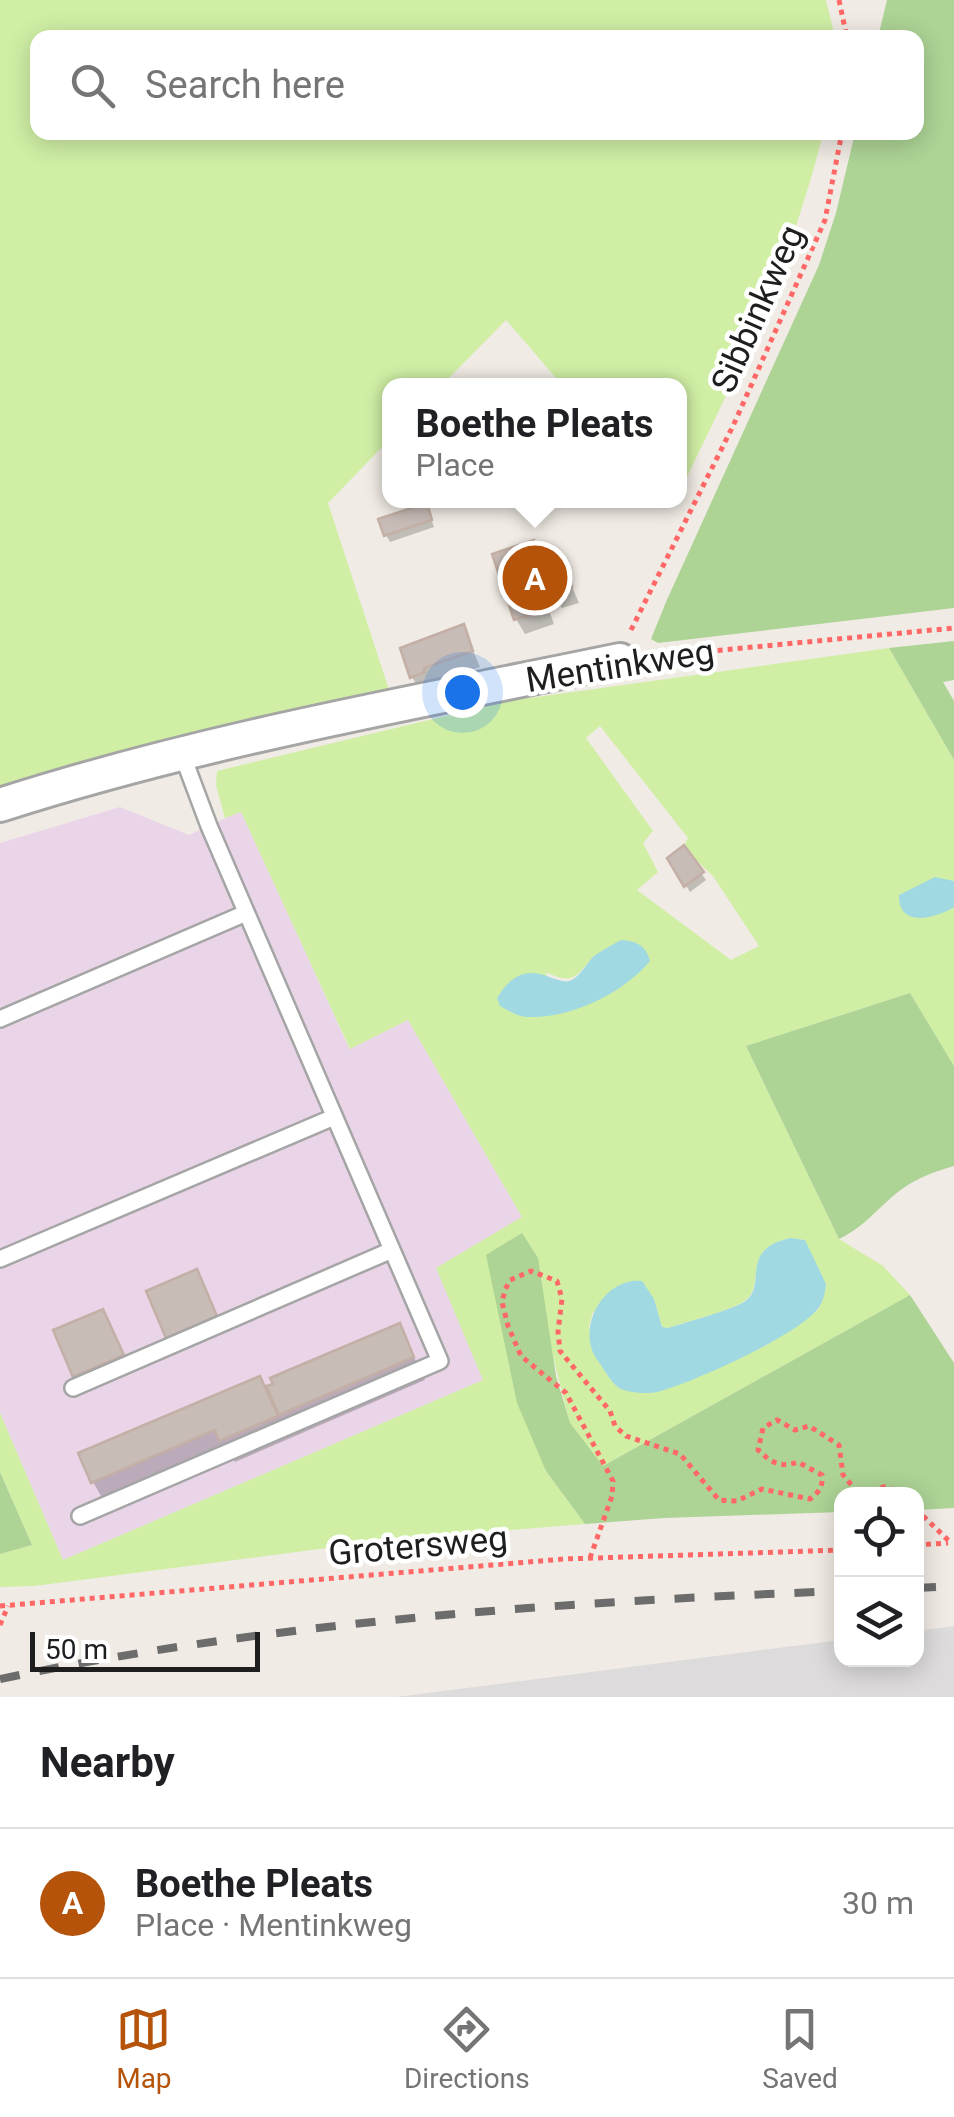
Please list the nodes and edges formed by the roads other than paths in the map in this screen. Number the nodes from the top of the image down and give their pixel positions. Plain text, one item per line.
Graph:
1 (620, 660) road end
2 (182, 754) junction
3 (0, 805) edge
4 (246, 913) junction
5 (0, 1019) edge
6 (334, 1116) junction
7 (392, 1250) junction
8 (0, 1258) edge
9 (72, 1388) dead end
10 (80, 1516) dead end

1 - 2 street, Mentinkweg
2 - 3 street, Mentinkweg
2 - 4 lane
4 - 5 lane
4 - 6 lane
6 - 7 lane
6 - 8 lane
7 - 9 lane
7 - 10 lane

